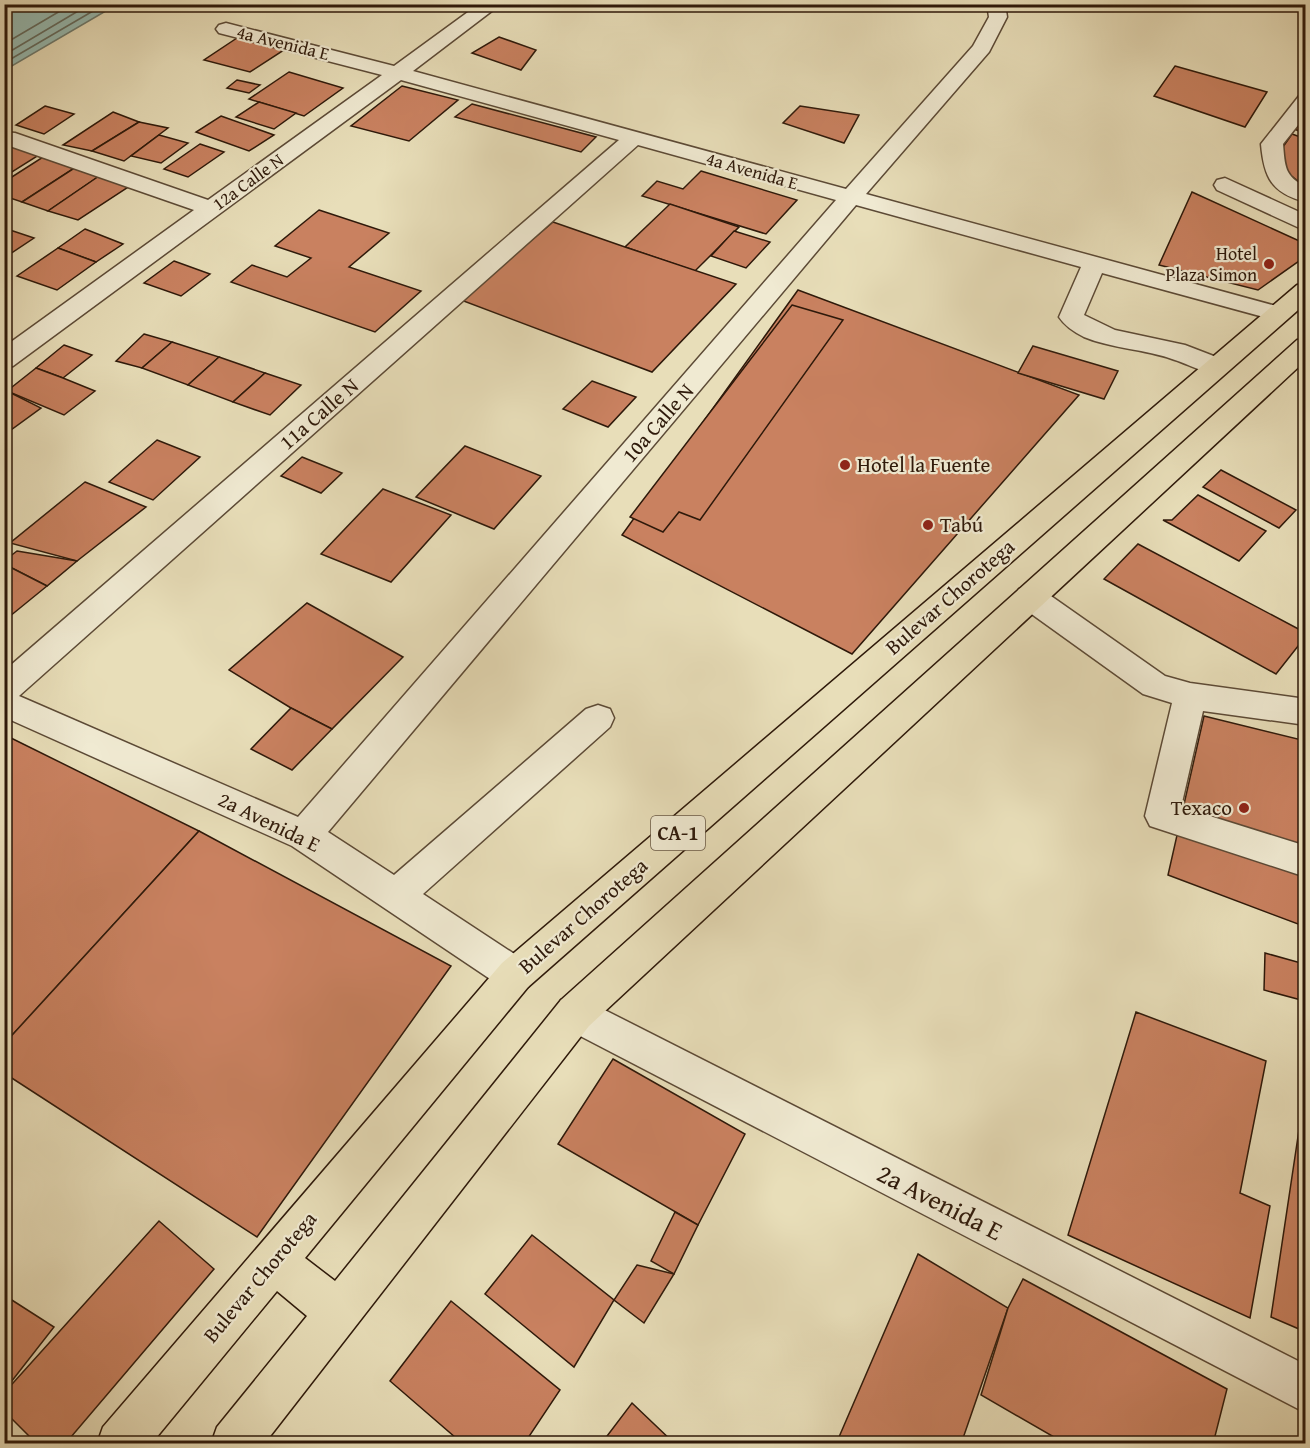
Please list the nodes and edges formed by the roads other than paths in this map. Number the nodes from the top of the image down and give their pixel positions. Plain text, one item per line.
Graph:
1 (492, 4) edge
2 (996, 4) edge
3 (226, 29) dead end
4 (399, 73) junction
5 (1305, 100) edge
6 (7, 138) dead end
7 (634, 138) junction
8 (1225, 186) dead end
9 (1305, 195) edge
10 (850, 198) junction
11 (212, 208) junction
12 (1305, 224) edge
13 (1094, 264) junction
14 (1305, 290) edge
15 (1278, 314) junction
16 (1305, 346) edge
17 (4, 360) edge
18 (1215, 366) junction
19 (1030, 597) junction
20 (4, 690) edge
21 (1190, 696) junction
22 (4, 703) edge
23 (1305, 712) edge
24 (598, 718) dead end
25 (304, 835) junction
26 (1305, 862) edge
27 (396, 896) junction
28 (515, 975) junction
29 (575, 1013) junction
30 (274, 1261) junction
31 (338, 1312) junction
32 (1305, 1390) edge
33 (120, 1443) edge
34 (234, 1443) edge

1 - 4 street, 12a Calle N
2 - 10 street, 10a Calle N
3 - 4 street, 4a Avenida E
4 - 7 street, 4a Avenida E
4 - 11 street, 12a Calle N
5 - 9 street
6 - 11 street
7 - 10 street, 4a Avenida E
7 - 20 street, 11a Calle N
8 - 12 street
10 - 13 street, 4a Avenida E
10 - 25 street, 10a Calle N
11 - 17 street, 12a Calle N
13 - 15 street, 4a Avenida E
13 - 18 street
14 - 15 highway, Bulevar Chorotega / CA-1
15 - 18 highway, Bulevar Chorotega / CA-1
16 - 19 highway
18 - 28 highway, Bulevar Chorotega / CA-1
19 - 21 street
19 - 29 highway
21 - 23 street
21 - 26 street
22 - 25 street, 2a Avenida E
24 - 27 street
25 - 27 street, 2a Avenida E
27 - 28 street, 2a Avenida E
28 - 30 highway, Bulevar Chorotega / CA-1
29 - 31 highway
29 - 32 street, 2a Avenida E
30 - 31 highway
30 - 33 highway, Bulevar Chorotega / CA-1
31 - 34 highway

